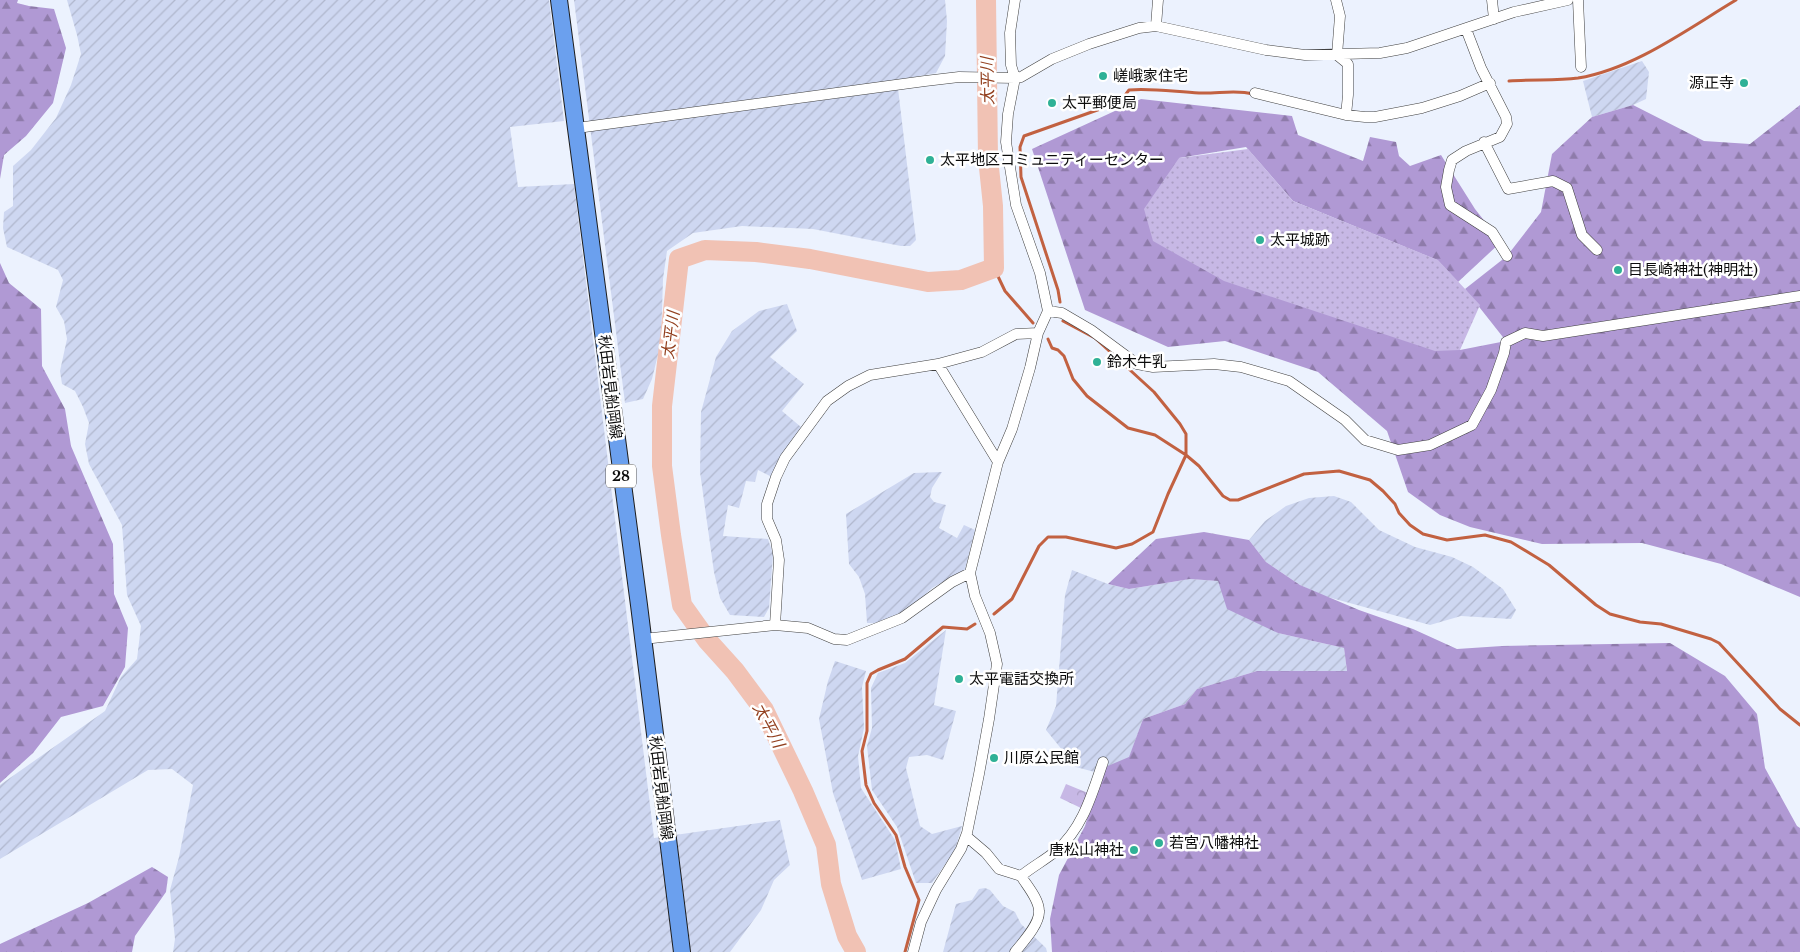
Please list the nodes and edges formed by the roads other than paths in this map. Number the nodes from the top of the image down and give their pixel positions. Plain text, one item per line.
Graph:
1 (559, 0) edge
2 (1016, 0) edge
3 (1158, 0) edge
4 (1336, 0) edge
5 (1492, 0) edge
6 (1568, 0) edge
7 (1578, 0) edge
8 (1554, 1) edge
9 (1494, 20) junction
10 (1156, 26) junction
11 (1466, 29) junction
12 (1337, 55) junction
13 (1581, 67) dead end
14 (1011, 78) junction
15 (1490, 83) junction
16 (1255, 93) dead end
17 (1346, 115) junction
18 (577, 128) junction
19 (1484, 142) junction
20 (1597, 250) dead end
21 (1507, 256) dead end
22 (1800, 296) edge
23 (1048, 311) junction
24 (1038, 333) junction
25 (938, 364) junction
26 (998, 462) junction
27 (970, 573) junction
28 (775, 625) junction
29 (643, 639) junction
30 (1103, 762) dead end
31 (966, 836) junction
32 (1021, 876) junction
33 (682, 952) edge
34 (913, 952) edge
35 (1016, 952) edge

1 - 18 main road, 秋田岩見船岡線 / 28
2 - 14 street
3 - 10 street
4 - 12 street
5 - 9 street
6 - 8 street
7 - 13 street
8 - 9 street
9 - 11 street
10 - 12 street
10 - 14 street
11 - 12 street
11 - 15 street
12 - 17 street
14 - 18 street
14 - 23 street
15 - 17 street
15 - 19 street
16 - 17 street
18 - 29 main road, 秋田岩見船岡線 / 28
19 - 20 street
19 - 21 street
22 - 23 street
23 - 24 street
24 - 25 street
24 - 26 street
25 - 26 street
25 - 28 street
26 - 27 street
27 - 28 street
27 - 31 street
28 - 29 street
29 - 33 main road, 秋田岩見船岡線 / 28
30 - 32 street
31 - 32 street
31 - 34 street
32 - 35 street

